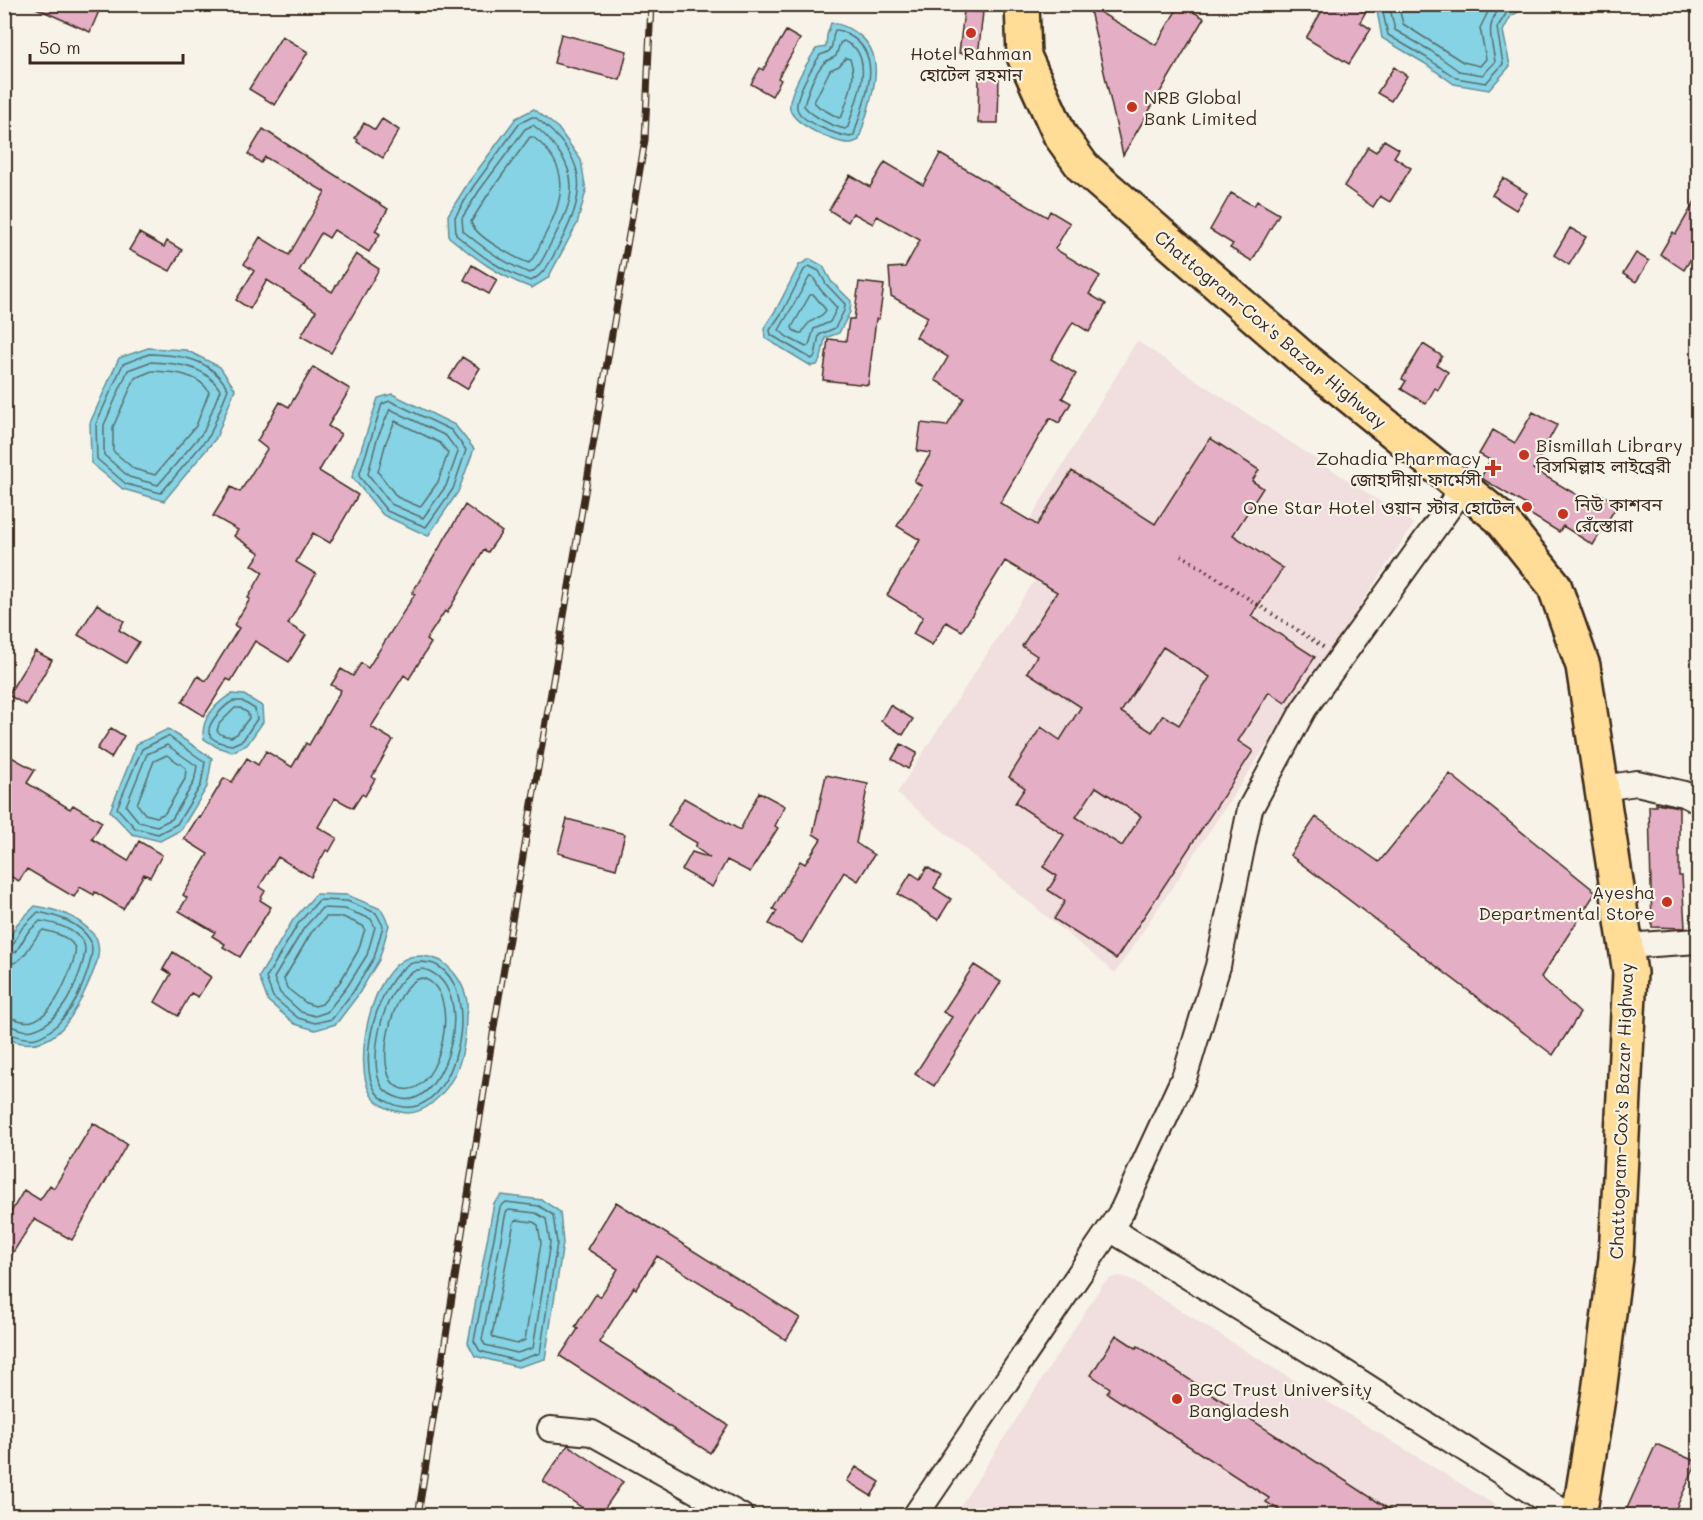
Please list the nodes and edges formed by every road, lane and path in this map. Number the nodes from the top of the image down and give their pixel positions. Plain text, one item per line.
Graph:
1 (1022, 4) edge
2 (1463, 488) junction
3 (1181, 555) dead end
4 (1340, 658) junction
5 (1602, 788) junction
6 (1698, 801) edge
7 (1698, 941) edge
8 (1626, 946) junction
9 (1110, 1229) junction
10 (550, 1429) dead end
11 (741, 1515) edge
12 (915, 1515) edge
13 (1570, 1515) edge
14 (1579, 1515) edge

1 - 2 highway, Chattogram-Cox's Bazar Highway
2 - 4 street
2 - 5 highway, Chattogram-Cox's Bazar Highway
3 - 4 path
4 - 9 street
5 - 6 street
5 - 8 highway, Chattogram-Cox's Bazar Highway
7 - 8 street
8 - 14 highway, Chattogram-Cox's Bazar Highway
9 - 12 street
9 - 13 street
10 - 11 street

